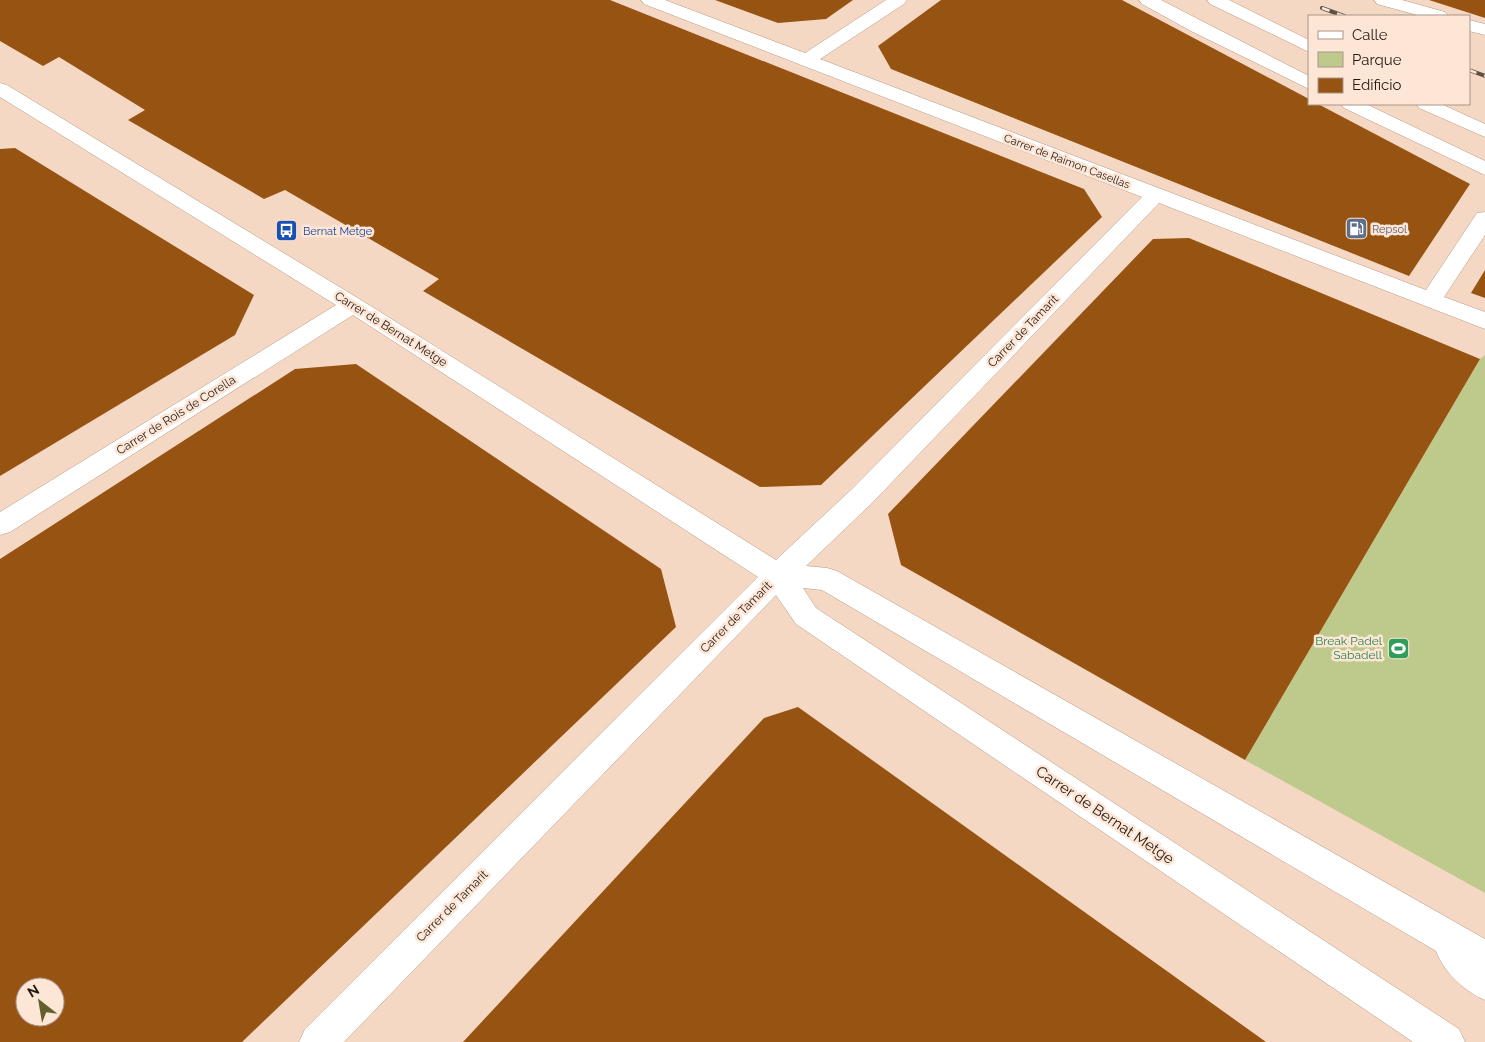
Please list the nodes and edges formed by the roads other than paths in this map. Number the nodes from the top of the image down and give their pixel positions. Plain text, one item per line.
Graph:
1 (650, 0) edge
2 (898, 0) edge
3 (1148, 0) edge
4 (1179, 0) edge
5 (1216, 0) edge
6 (1240, 0) edge
7 (1383, 0) edge
8 (1256, 6) edge
9 (1436, 15) edge
10 (1470, 25) edge
11 (1485, 30) edge
12 (1308, 37) edge
13 (1308, 46) edge
14 (805, 61) junction
15 (1308, 66) edge
16 (1308, 82) edge
17 (0, 89) edge
18 (22, 104) junction
19 (1354, 105) edge
20 (1388, 105) edge
21 (1428, 105) edge
22 (1442, 105) edge
23 (0, 113) edge
24 (1485, 129) edge
25 (1485, 152) edge
26 (1485, 169) edge
27 (1156, 194) junction
28 (1485, 218) edge
29 (1431, 300) junction
30 (352, 305) junction
31 (1485, 320) edge
32 (0, 524) edge
33 (778, 575) junction
34 (1435, 932) junction
35 (1485, 959) edge
36 (1485, 982) edge
37 (318, 1042) edge
38 (1446, 1042) edge

1 - 14 street, Carrer de Raimon Casellas
2 - 14 street
3 - 16 street
4 - 15 street
5 - 13 street
6 - 8 street
7 - 9 street
8 - 12 street
10 - 11 street
14 - 27 street, Carrer de Raimon Casellas
17 - 18 street, Carrer de Bernat Metge
18 - 23 street
18 - 30 street, Carrer de Bernat Metge
19 - 26 street
20 - 25 street
21 - 24 street
22 - 24 street
27 - 29 street, Carrer de Raimon Casellas
27 - 33 street, Carrer de Tamarit
28 - 29 street
29 - 31 street, Carrer de Raimon Casellas
30 - 32 street, Carrer de Rois de Corella
30 - 33 street, Carrer de Bernat Metge
33 - 34 street, Carrer de Bernat Metge
33 - 37 street, Carrer de Tamarit
33 - 38 street, Carrer de Bernat Metge
34 - 35 street, Carrer de Bernat Metge
34 - 36 street

